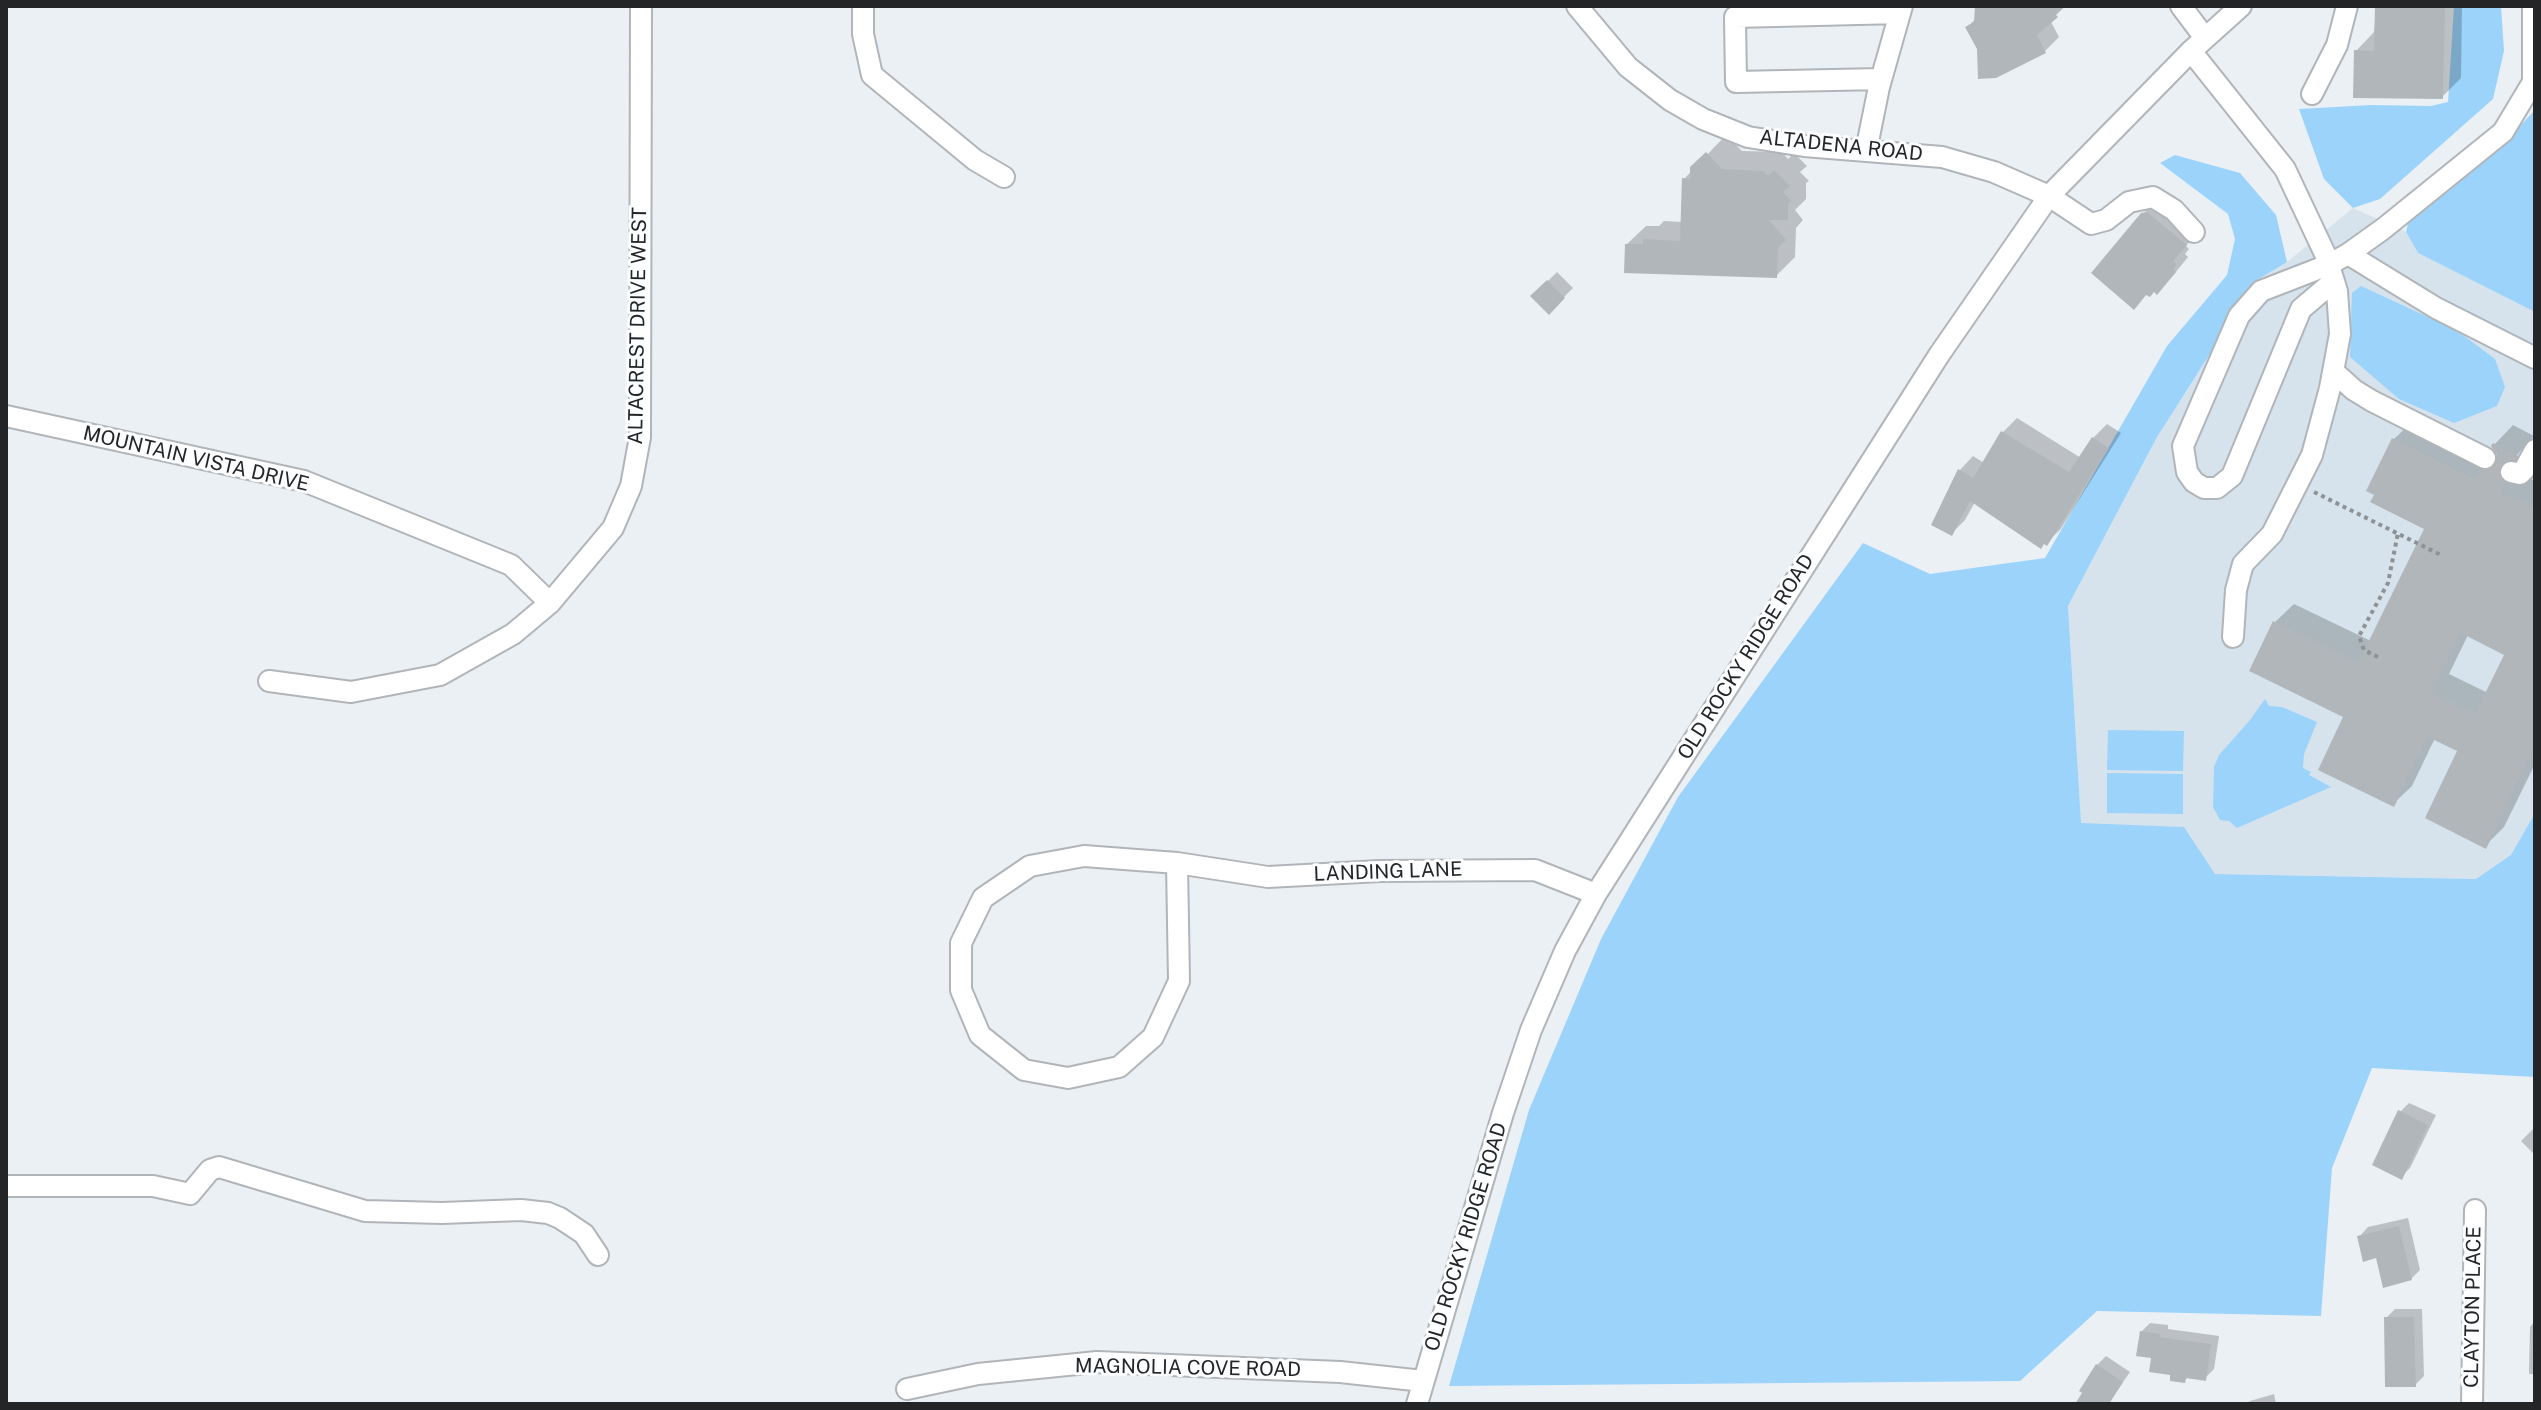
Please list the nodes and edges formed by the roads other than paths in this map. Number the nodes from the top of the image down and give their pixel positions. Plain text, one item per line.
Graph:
1 (641, 6) edge
2 (863, 6) edge
3 (1577, 6) edge
4 (2181, 6) edge
5 (2241, 6) edge
6 (2347, 6) edge
7 (2533, 6) edge
8 (1901, 9) edge
9 (2198, 44) junction
10 (1881, 79) junction
11 (2534, 82) edge
12 (2312, 94) dead end
13 (1866, 151) junction
14 (1004, 177) dead end
15 (2049, 196) junction
16 (2194, 232) dead end
17 (2348, 254) junction
18 (2331, 273) junction
19 (2535, 358) edge
20 (2333, 371) junction
21 (6, 416) edge
22 (2535, 450) edge
23 (2485, 458) dead end
24 (2511, 472) dead end
25 (550, 603) junction
26 (2233, 637) dead end
27 (269, 681) dead end
28 (1177, 863) junction
29 (1596, 894) junction
30 (6, 1186) edge
31 (2475, 1210) dead end
32 (598, 1255) dead end
33 (1423, 1381) junction
34 (907, 1389) dead end
35 (1417, 1404) edge
36 (2472, 1404) edge

1 - 25 street, ALTACREST DRIVE WEST
2 - 14 street
3 - 13 street, ALTADENA ROAD
4 - 9 street
5 - 9 street, OLD ROCKY RIDGE ROAD
6 - 12 street
7 - 11 street
8 - 10 street
8 - 10 street
9 - 15 street, OLD ROCKY RIDGE ROAD
9 - 18 street
10 - 13 street
11 - 17 street
13 - 15 street, ALTADENA ROAD
15 - 16 street, ALTADENA ROAD
15 - 29 street, OLD ROCKY RIDGE ROAD
17 - 18 street
17 - 19 street
18 - 18 street
18 - 20 street
20 - 23 street
20 - 26 street
21 - 25 street, MOUNTAIN VISTA DRIVE
22 - 24 street
25 - 27 street, ALTACREST DRIVE WEST
28 - 28 street, LANDING LANE
28 - 29 street, LANDING LANE
29 - 33 street, OLD ROCKY RIDGE ROAD
30 - 32 street
31 - 36 street, CLAYTON PLACE
33 - 34 street, MAGNOLIA COVE ROAD
33 - 35 street, OLD ROCKY RIDGE ROAD

